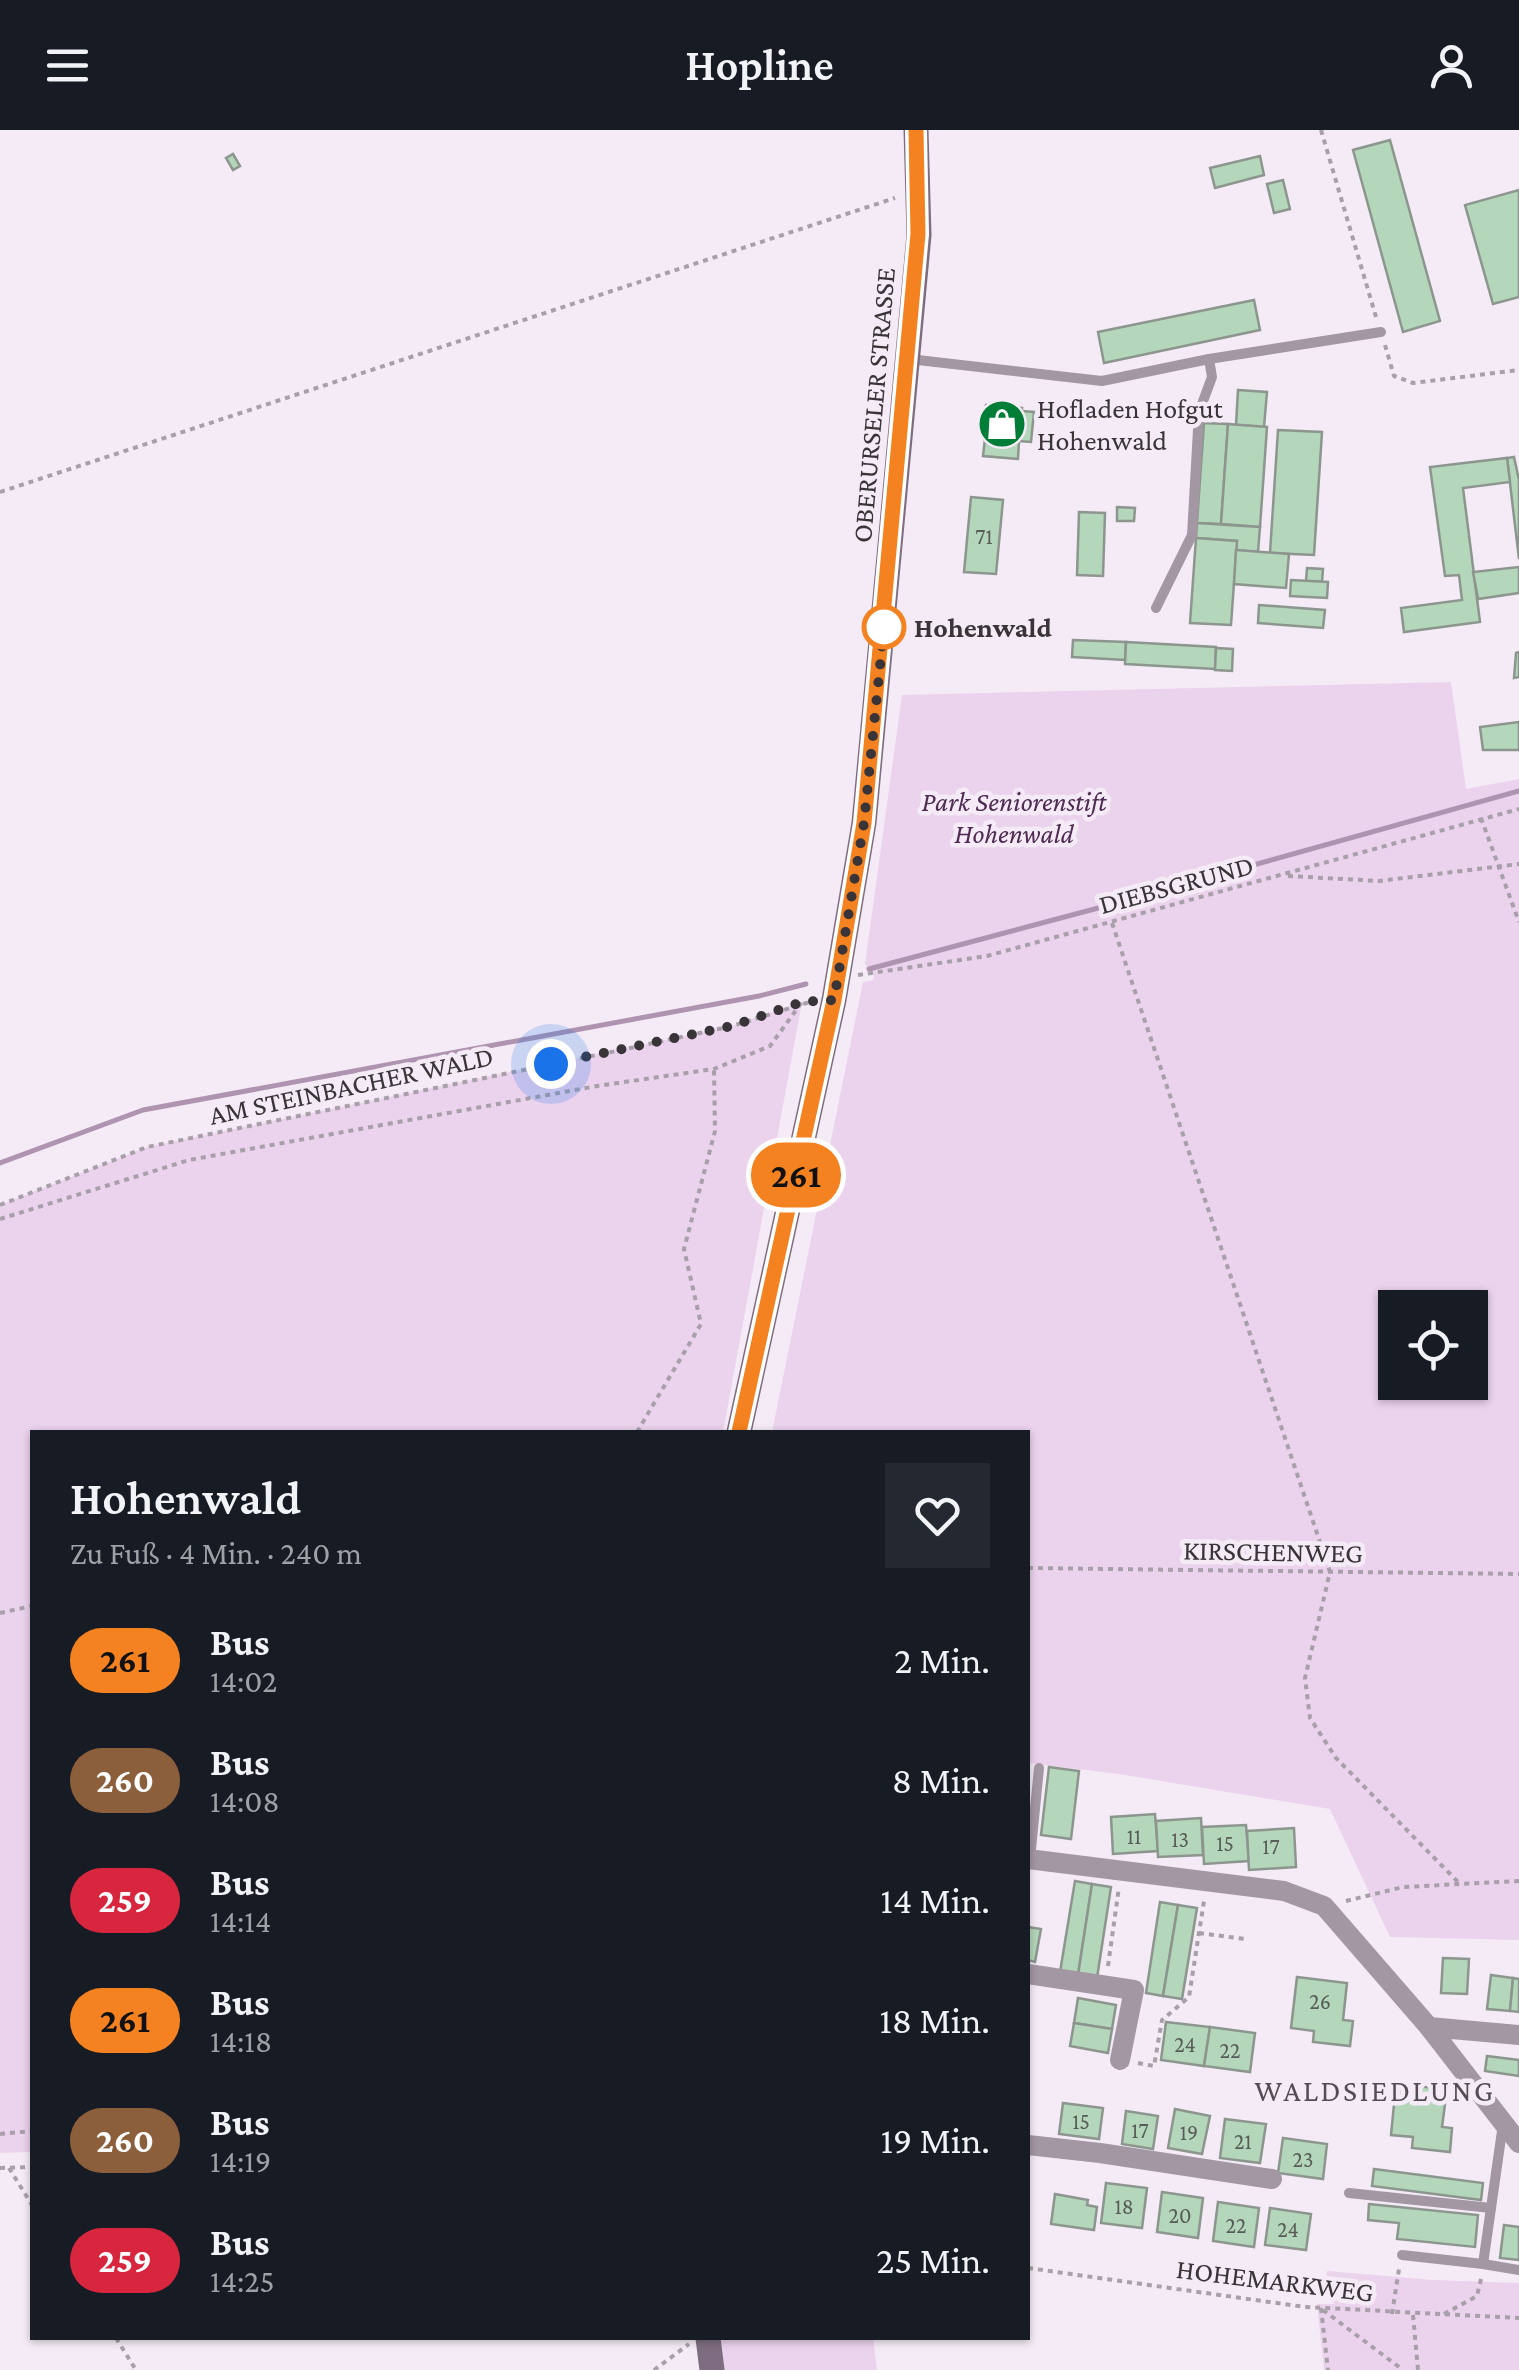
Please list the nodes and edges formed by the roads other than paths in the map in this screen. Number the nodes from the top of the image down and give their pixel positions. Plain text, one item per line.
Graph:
1 (916, 130) edge
2 (1381, 332) road end
3 (908, 359) junction
4 (1210, 360) junction
5 (1156, 608) dead end
6 (739, 1430) edge
7 (1039, 1768) dead end
8 (1030, 1851) edge
9 (1030, 1860) edge
10 (1030, 1974) edge
11 (1429, 2026) junction
12 (1519, 2035) edge
13 (1120, 2060) road end
14 (1503, 2124) junction
15 (1519, 2143) edge
16 (1030, 2145) edge
17 (1272, 2178) dead end
18 (1349, 2193) dead end
19 (1491, 2208) junction
20 (1402, 2255) road end
21 (1484, 2264) junction
22 (1519, 2270) edge
23 (703, 2340) edge
24 (712, 2370) edge

1 - 3 main road, OBERURSELER STRASSE
2 - 4 lane
3 - 4 lane
3 - 6 main road, OBERURSELER STRASSE
4 - 5 lane
7 - 8 lane
9 - 11 street
10 - 13 street
11 - 12 street
11 - 14 street
14 - 15 street
14 - 19 lane
16 - 17 street
18 - 19 lane
19 - 21 lane
20 - 21 lane
21 - 22 lane
23 - 24 main road

